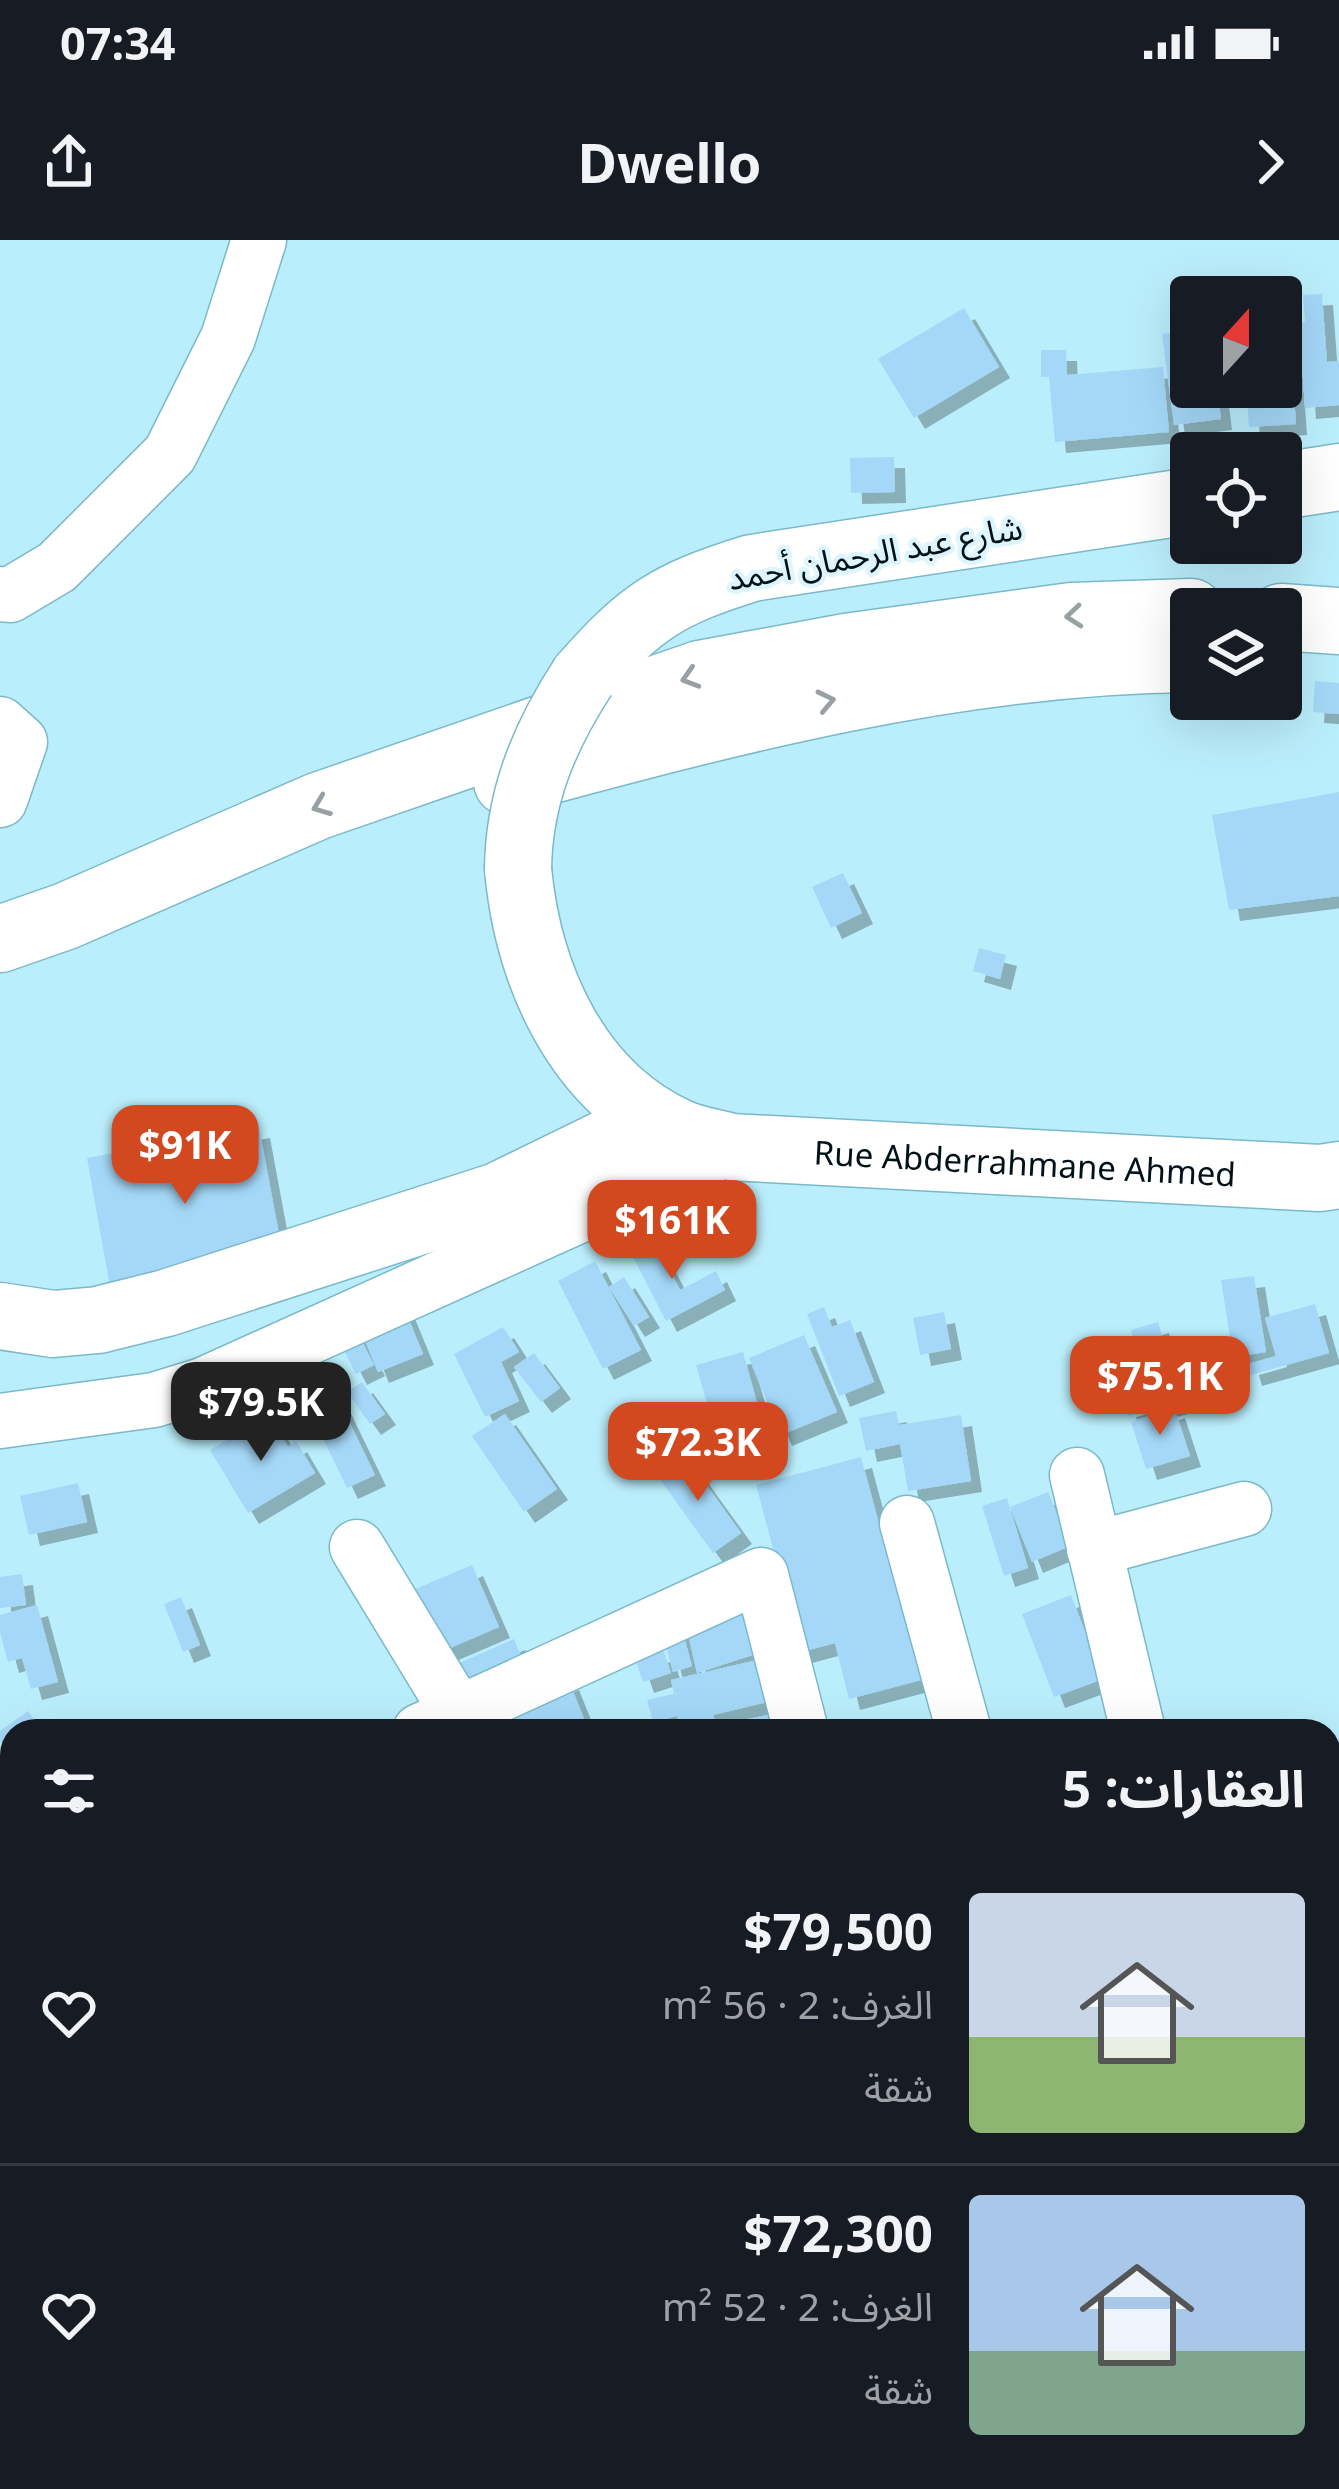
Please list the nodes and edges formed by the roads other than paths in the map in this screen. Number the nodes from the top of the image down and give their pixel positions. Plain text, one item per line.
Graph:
1 (259, 240) edge
2 (1339, 477) edge
3 (1302, 483) edge
4 (1170, 504) edge
5 (0, 594) edge
6 (1170, 613) edge
7 (1302, 618) edge
8 (1339, 621) edge
9 (1339, 657) edge
10 (1302, 658) edge
11 (1170, 660) edge
12 (0, 724) edge
13 (0, 800) edge
14 (518, 869) joint
15 (0, 939) edge
16 (0, 976) edge
17 (654, 1120) junction
18 (731, 1147) junction
19 (1339, 1175) edge
20 (0, 1316) edge
21 (0, 1421) edge
22 (1077, 1475) dead end
23 (1244, 1509) dead end
24 (907, 1523) dead end
25 (357, 1547) dead end
26 (1094, 1549) junction
27 (438, 1719) edge
28 (446, 1719) edge
29 (798, 1719) edge
30 (961, 1719) edge
31 (1135, 1719) edge

1 - 5 street
2 - 3 main road
4 - 14 main road, شارع عبد الرحمان أحمد, bridge
6 -> 15 main road
7 - 8 main road
9 - 10 main road
16 -> 11 main road
12 - 13 street
14 - 17 main road, Rue Abderrahmane Ahmed
17 - 18 main road, Rue Abderrahmane Ahmed
17 - 20 main road
18 - 19 main road, Rue Abderrahmane Ahmed
18 - 21 street
22 - 26 street
23 - 26 street
24 - 30 street
25 - 27 street
26 - 31 street
28 - 29 street

